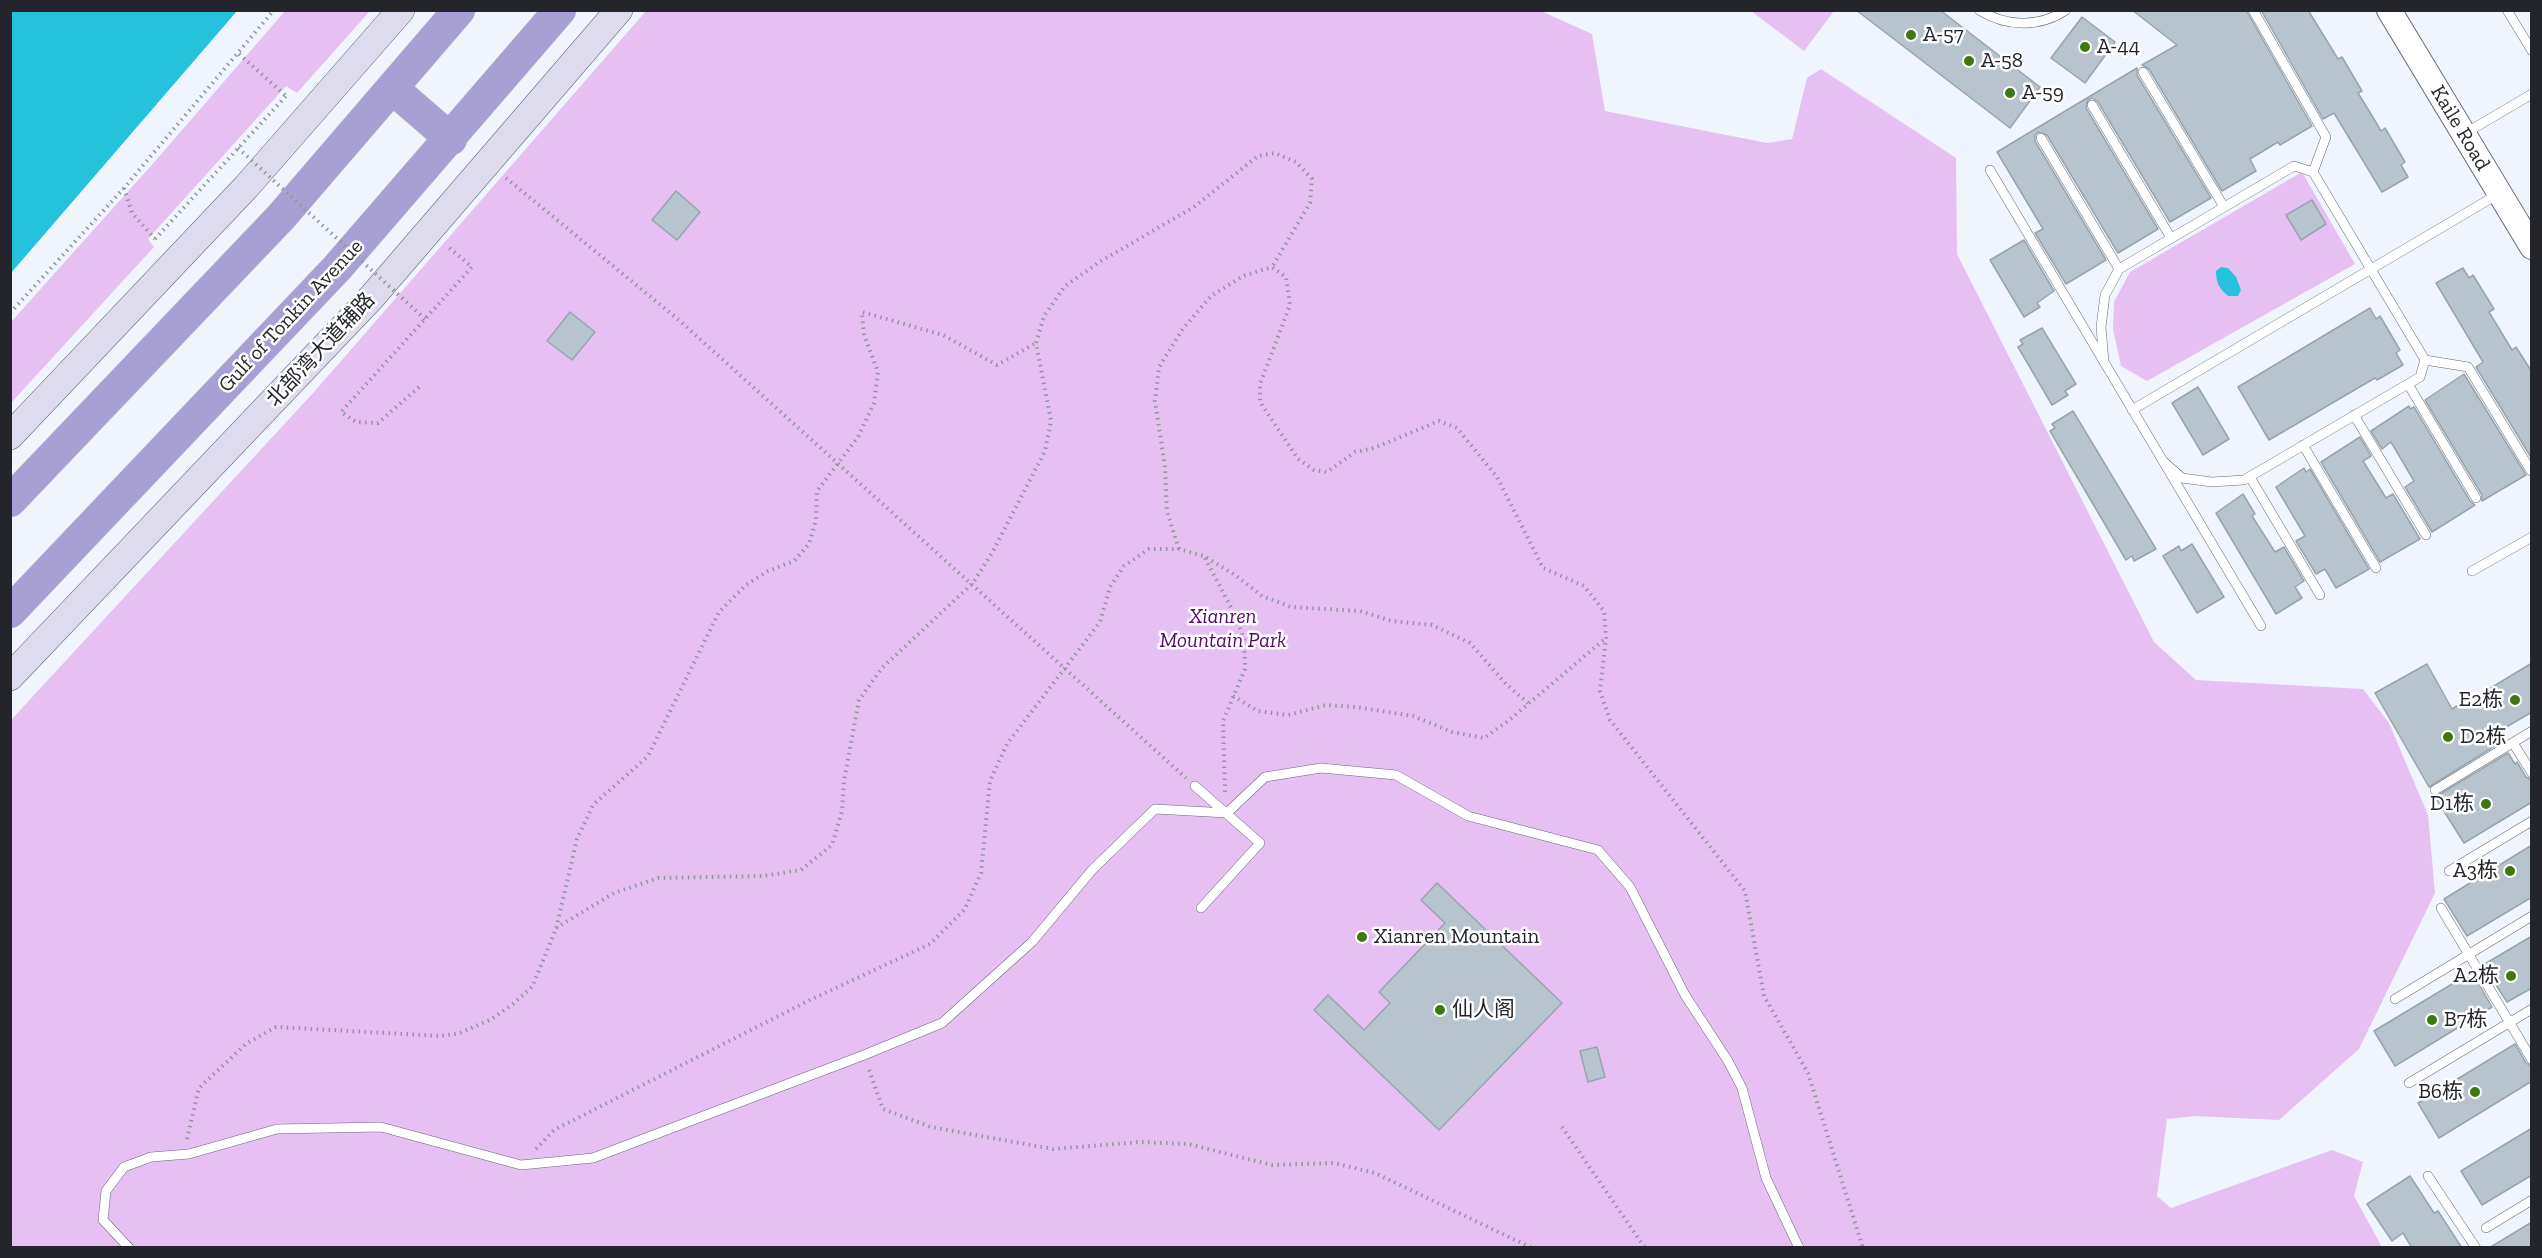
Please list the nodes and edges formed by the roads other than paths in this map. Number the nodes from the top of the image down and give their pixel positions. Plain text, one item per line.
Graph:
1 (400, 10) edge
2 (459, 10) edge
3 (560, 10) edge
4 (619, 10) edge
5 (1979, 10) edge
6 (2066, 10) edge
7 (2253, 10) edge
8 (2389, 10) edge
9 (2507, 10) edge
10 (2532, 51) edge
11 (2143, 72) dead end
12 (393, 89) junction
13 (2532, 94) edge
14 (2092, 105) dead end
15 (2464, 134) junction
16 (2041, 138) dead end
17 (451, 139) junction
18 (1990, 170) dead end
19 (2313, 172) junction
20 (2500, 193) junction
21 (2224, 207) junction
22 (2171, 238) junction
23 (2532, 247) edge
24 (2119, 269) junction
25 (2371, 269) junction
26 (2426, 360) junction
27 (2104, 362) junction
28 (2408, 384) junction
29 (2132, 410) junction
30 (2355, 415) junction
31 (10, 436) edge
32 (2303, 445) junction
33 (2163, 461) junction
34 (2531, 471) edge
35 (2250, 477) junction
36 (2476, 498) dead end
37 (10, 501) edge
38 (2426, 536) dead end
39 (2532, 537) edge
40 (2376, 568) dead end
41 (2472, 571) dead end
42 (2320, 595) dead end
43 (10, 612) edge
44 (2261, 626) dead end
45 (10, 677) edge
46 (2532, 731) edge
47 (2513, 743) junction
48 (2532, 773) edge
49 (1195, 786) road end
50 (2435, 790) dead end
51 (1227, 813) junction
52 (2532, 821) edge
53 (2449, 871) dead end
54 (1201, 908) dead end
55 (2441, 908) dead end
56 (2532, 916) edge
57 (2468, 954) junction
58 (2395, 999) dead end
59 (2532, 1009) edge
60 (2509, 1022) junction
61 (2532, 1060) edge
62 (2409, 1083) dead end
63 (2428, 1176) dead end
64 (2532, 1200) edge
65 (2486, 1228) dead end
66 (129, 1248) edge
67 (1799, 1248) edge
68 (2476, 1248) edge

1 - 31 main road
2 - 12 highway
3 - 17 highway, Gulf of Tonkin Avenue
4 - 45 main road, 北部湾大道辅路
5 - 6 lane
7 - 19 lane
8 - 15 street, Kaile Road
9 - 10 lane
11 - 21 lane
12 - 17 highway
12 - 37 highway
13 - 15 lane
14 - 22 lane
15 - 20 street, Kaile Road
16 - 24 lane
17 - 43 highway, Gulf of Tonkin Avenue
18 - 27 lane
19 - 21 lane
19 - 25 lane
20 - 23 street, Kaile Road
20 - 25 lane
21 - 22 lane
22 - 24 lane
24 - 27 lane
25 - 26 lane
25 - 29 lane
26 - 28 lane
26 - 34 lane
27 - 29 lane
28 - 30 lane
28 - 36 lane
29 - 33 lane
30 - 32 lane
30 - 38 lane
32 - 35 lane
32 - 40 lane
33 - 35 lane
33 - 44 lane
35 - 42 lane
39 - 41 lane
46 - 47 lane
47 - 48 lane
47 - 50 lane
49 - 51 lane
51 - 54 lane
51 - 66 lane
51 - 67 lane
52 - 53 lane
55 - 57 lane
56 - 57 lane
57 - 58 lane
57 - 60 lane
59 - 60 lane
60 - 61 lane
60 - 62 lane
63 - 68 lane
64 - 65 lane

